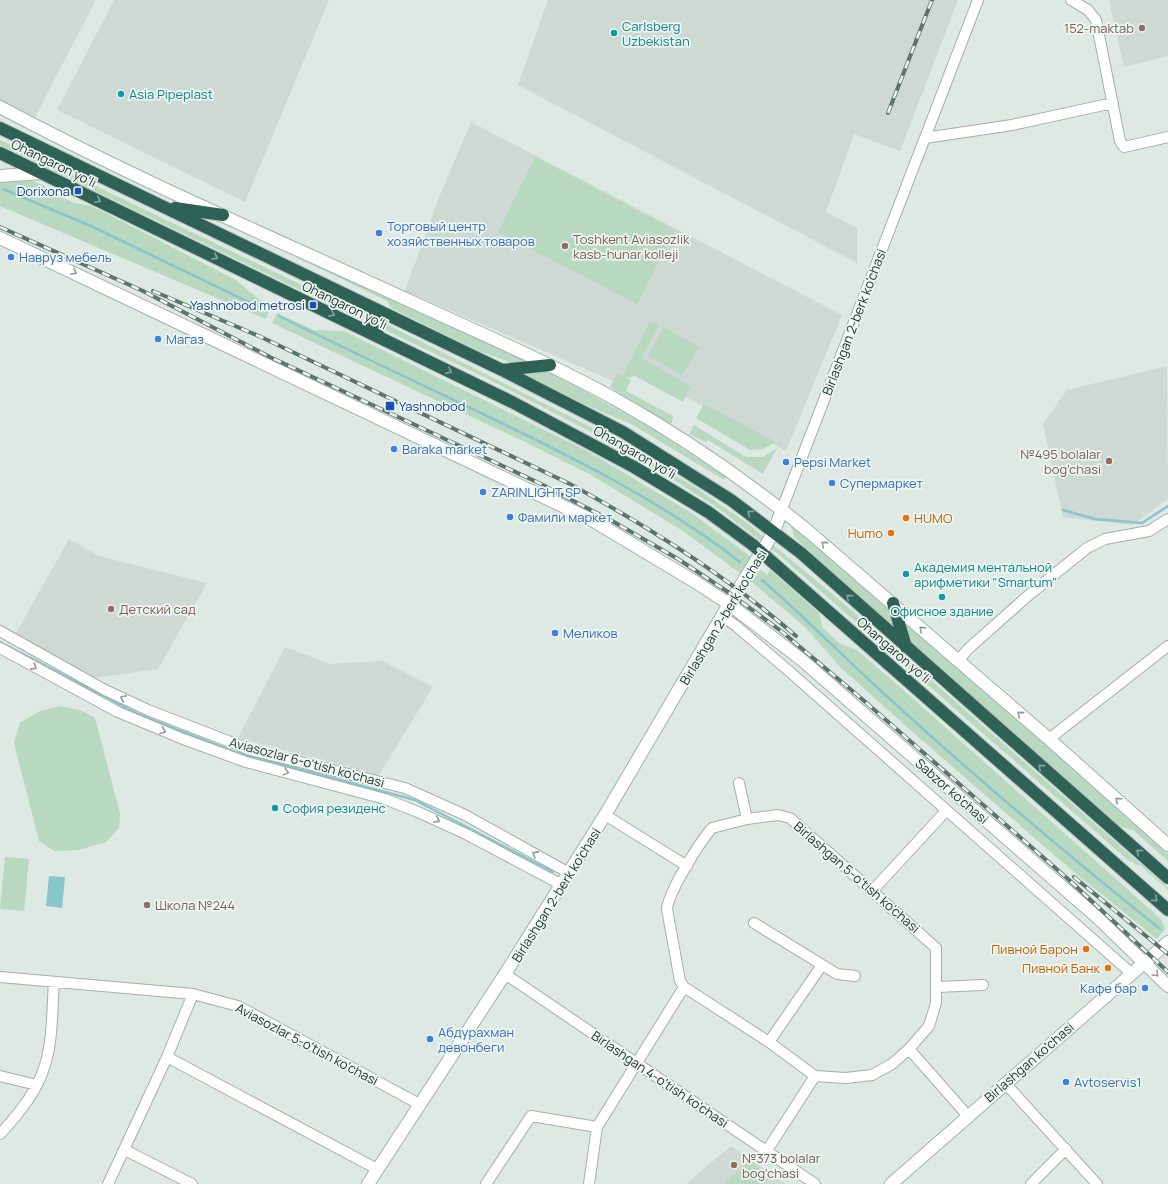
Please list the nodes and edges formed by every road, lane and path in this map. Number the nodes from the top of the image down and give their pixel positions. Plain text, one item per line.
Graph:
1 (978, 0) edge
2 (1071, 0) edge
3 (1113, 103) junction
4 (0, 108) edge
5 (0, 128) edge
6 (925, 138) junction
7 (1168, 138) edge
8 (0, 152) edge
9 (42, 173) junction
10 (0, 176) edge
11 (161, 205) junction
12 (223, 215) junction
13 (0, 238) edge
14 (380, 311) junction
15 (381, 338) junction
16 (550, 365) junction
17 (502, 370) junction
18 (782, 510) junction
19 (1168, 519) edge
20 (774, 532) junction
21 (762, 552) junction
22 (893, 603) junction
23 (729, 604) junction
24 (722, 616) junction
25 (0, 631) edge
26 (1168, 646) edge
27 (906, 647) junction
28 (0, 648) edge
29 (958, 661) junction
30 (849, 700) junction
31 (837, 715) junction
32 (145, 716) junction
33 (1049, 739) junction
34 (738, 783) dead end
35 (421, 803) junction
36 (946, 811) junction
37 (606, 815) junction
38 (747, 819) junction
39 (1168, 844) edge
40 (687, 866) junction
41 (569, 873) junction
42 (1168, 878) edge
43 (562, 885) junction
44 (873, 890) junction
45 (1168, 910) edge
46 (754, 923) dead end
47 (1168, 942) edge
48 (1144, 962) junction
49 (822, 965) junction
50 (1131, 973) junction
51 (506, 974) junction
52 (855, 976) dead end
53 (0, 977) edge
54 (54, 982) junction
55 (983, 985) dead end
56 (684, 986) junction
57 (1168, 986) edge
58 (937, 987) junction
59 (193, 994) junction
60 (769, 1042) junction
61 (909, 1049) junction
62 (167, 1057) junction
63 (636, 1063) junction
64 (0, 1076) edge
65 (815, 1076) junction
66 (1005, 1083) junction
67 (37, 1085) junction
68 (419, 1104) junction
69 (968, 1116) junction
70 (597, 1127) junction
71 (0, 1134) edge
72 (1066, 1149) junction
73 (125, 1150) junction
74 (766, 1152) junction
75 (377, 1169) junction
76 (108, 1184) edge
77 (192, 1184) edge
78 (368, 1184) edge
79 (486, 1184) edge
80 (588, 1184) edge
81 (815, 1184) edge
82 (891, 1184) edge
83 (1031, 1184) edge
84 (1097, 1184) edge

1 - 6 street, Birlashgan 2-berk ko'chasi
2 - 3 street
3 - 6 street
3 - 7 street
4 - 12 street, Ohangaron yoʻli
5 - 11 highway, Ohangaron yoʻli
6 - 18 street, Birlashgan 2-berk ko'chasi
8 - 9 highway, Ohangaron yoʻli
9 - 10 street
9 -> 15 highway, Ohangaron yoʻli
11 - 12 highway
11 - 14 highway, Ohangaron yoʻli
12 - 16 street, Ohangaron yoʻli
13 -> 23 street, Sabzor ko'chasi
14 - 15 highway
14 - 17 highway, Ohangaron yoʻli
15 -> 21 highway, Ohangaron yoʻli
16 - 17 highway
16 - 18 street, Ohangaron yoʻli
20 -> 17 highway, Ohangaron yoʻli
18 - 20 street, Birlashgan 2-berk ko'chasi
22 -> 18 street, Ohangaron yoʻli
19 - 29 street
20 - 21 street, Birlashgan 2-berk ko'chasi
27 -> 20 highway, Ohangaron yoʻli
21 - 23 street, Birlashgan 2-berk ko'chasi
21 -> 45 highway, Ohangaron yoʻli
22 - 27 highway
29 -> 22 street, Ohangaron yoʻli
23 - 24 street, Birlashgan 2-berk ko'chasi
23 - 30 street, Sabzor ko'chasi
24 - 31 street
24 - 37 street, Birlashgan 2-berk ko'chasi
32 -> 25 street, Aviasozlar 6-o'tish ko'chasi
26 - 33 street
42 -> 27 highway, Ohangaron yoʻli
28 -> 32 street, Aviasozlar 6-o'tish ko'chasi
33 -> 29 street, Ohangaron yoʻli
30 - 31 street
30 - 48 street, Sabzor ko'chasi
31 - 36 street
32 -> 35 street, Aviasozlar 6-o'tish ko'chasi
32 - 35 street, Aviasozlar 6-o'tish ko'chasi
39 -> 33 street, Ohangaron yoʻli
34 - 38 street
41 -> 35 street, Aviasozlar 6-o'tish ko'chasi
35 -> 43 street, Aviasozlar 6-o'tish ko'chasi
36 - 44 street
36 - 50 street
37 - 40 street
37 - 41 street, Birlashgan 2-berk ko'chasi
38 - 40 street, Birlashgan 5-o'tish ko'chasi
38 - 44 street, Birlashgan 5-o'tish ko'chasi
40 - 56 street, Birlashgan 5-o'tish ko'chasi
41 - 43 street, Birlashgan 2-berk ko'chasi
43 - 51 street, Birlashgan 2-berk ko'chasi
44 - 58 street, Birlashgan 5-o'tish ko'chasi
46 - 49 street
47 - 48 street, Birlashgan ko'chasi
48 - 50 street, Birlashgan ko'chasi
48 -> 57 street, Sabzor ko'chasi
49 - 52 street
49 - 60 street
50 - 66 street, Birlashgan ko'chasi
51 - 63 street, Birlashgan 4-o'tish ko'chasi
51 - 68 street, Birlashgan 2-berk ko'chasi
53 - 54 street, Aviasozlar 5-o'tish ko'chasi
54 - 59 street, Aviasozlar 5-o'tish ko'chasi
54 - 67 street
55 - 58 street
56 - 60 street
56 - 63 street
58 - 61 street, Birlashgan 5-o'tish ko'chasi
59 - 62 street
59 - 68 street, Aviasozlar 5-o'tish ko'chasi
60 - 65 street
61 - 65 street, Birlashgan 5-o'tish ko'chasi
61 - 69 street
62 - 73 street
62 - 75 street
63 - 70 street
63 - 74 street, Birlashgan 4-o'tish ko'chasi
64 - 67 street
65 - 74 street
66 - 69 street, Birlashgan ko'chasi
66 - 72 street
67 - 71 street
68 - 75 street, Birlashgan 2-berk ko'chasi
69 - 82 street, Birlashgan ko'chasi
70 - 79 street
70 - 80 street
72 - 83 street
72 - 84 street
73 - 76 street
73 - 77 street
74 - 81 street, Birlashgan 4-o'tish ko'chasi
75 - 78 street, Birlashgan 2-berk ko'chasi

